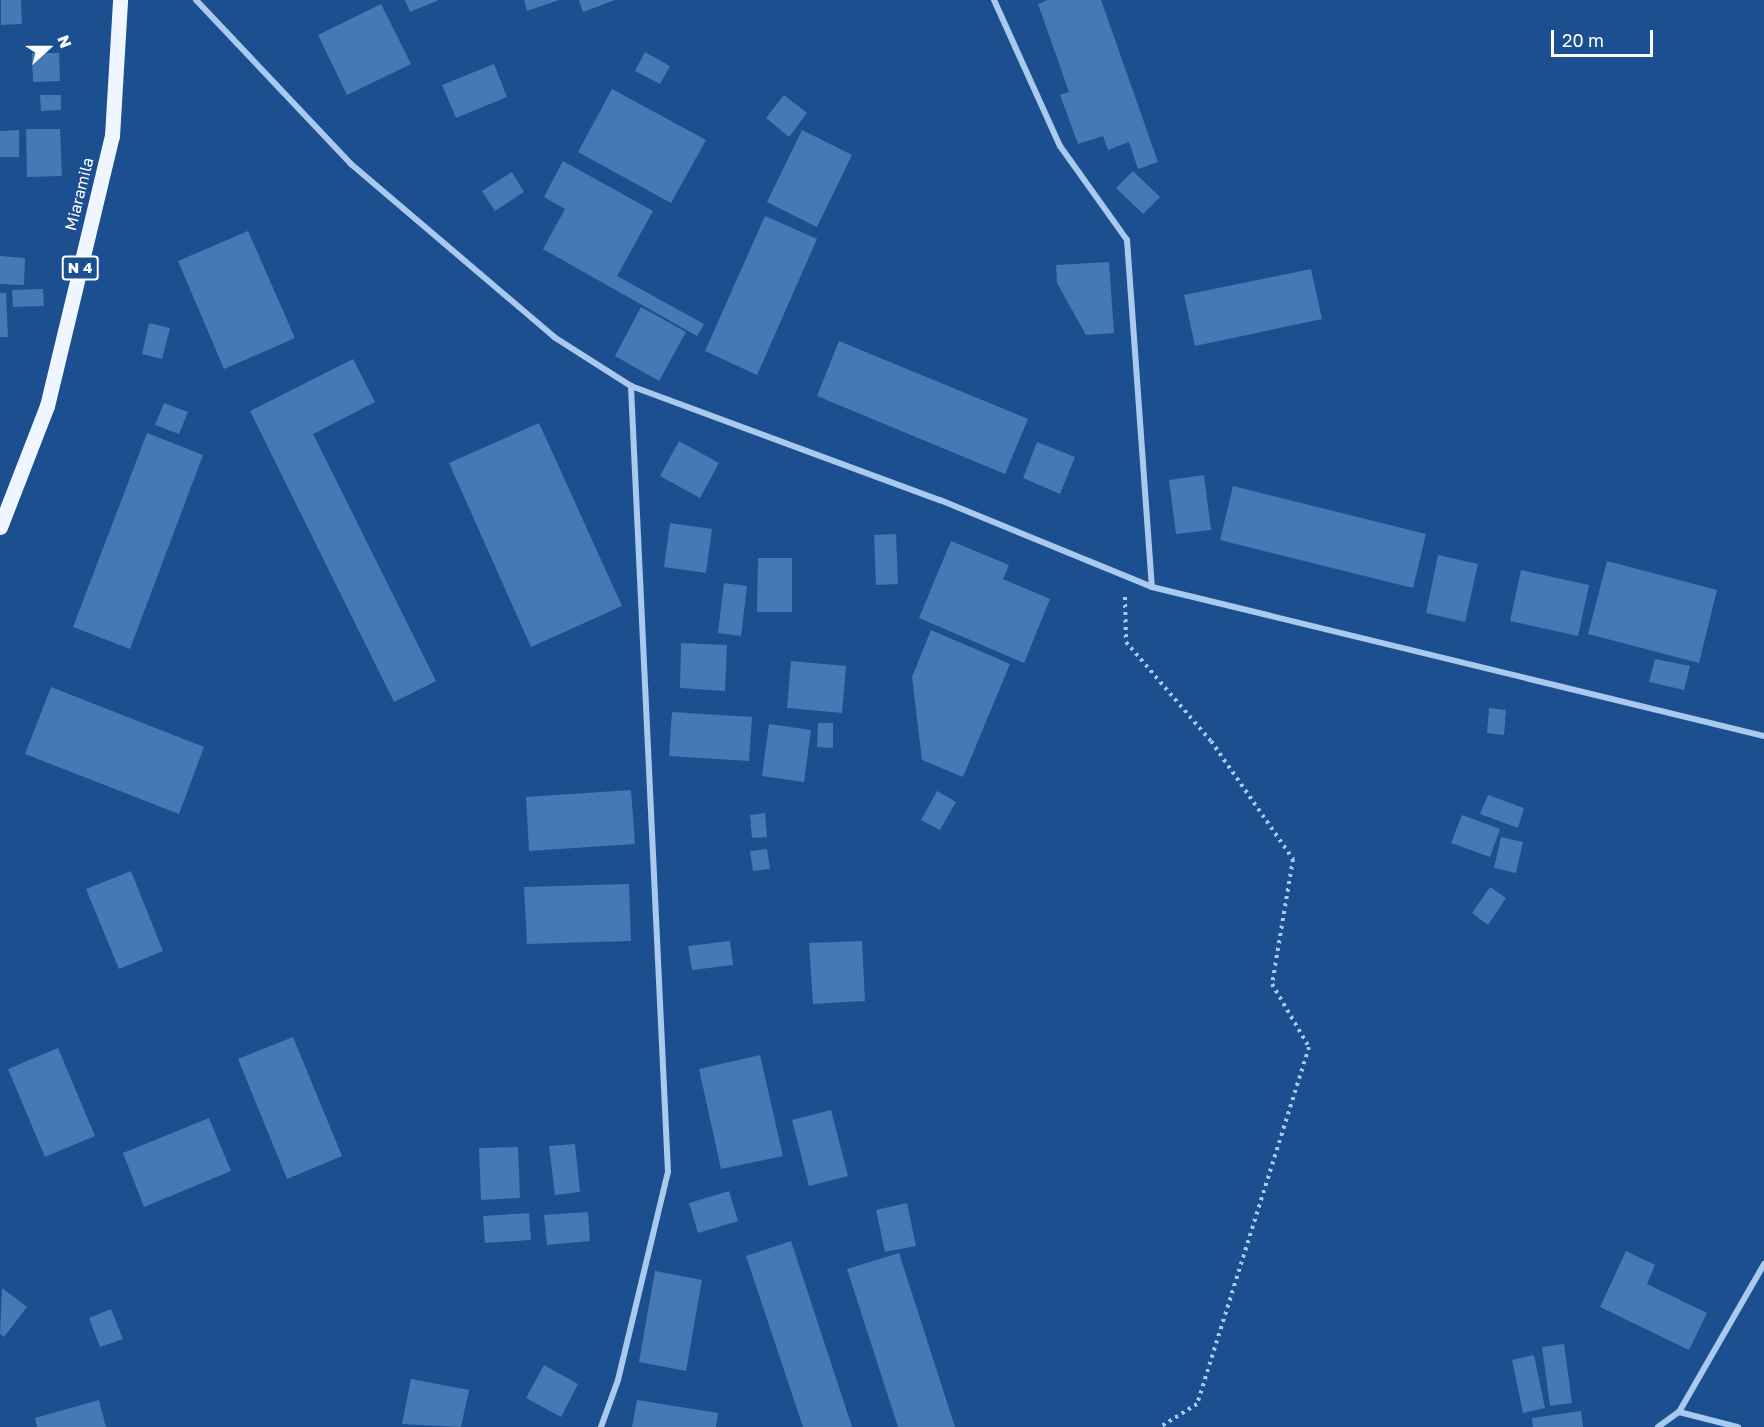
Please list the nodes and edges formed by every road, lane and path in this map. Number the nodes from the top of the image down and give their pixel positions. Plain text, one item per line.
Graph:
1 (120, 0) edge
2 (196, 0) edge
3 (994, 0) edge
4 (631, 386) junction
5 (0, 527) edge
6 (1124, 575) junction
7 (1152, 587) junction
8 (1764, 736) edge
9 (1764, 1264) edge
10 (1679, 1412) junction
11 (601, 1427) edge
12 (1160, 1427) edge
13 (1658, 1427) edge
14 (1738, 1427) edge

1 - 5 main road, Miaramila / N 4
2 - 4 street
3 - 7 street
4 - 6 street
4 - 11 street
6 - 7 street
6 - 12 path
7 - 8 street
9 - 10 street
10 - 13 street
10 - 14 street

